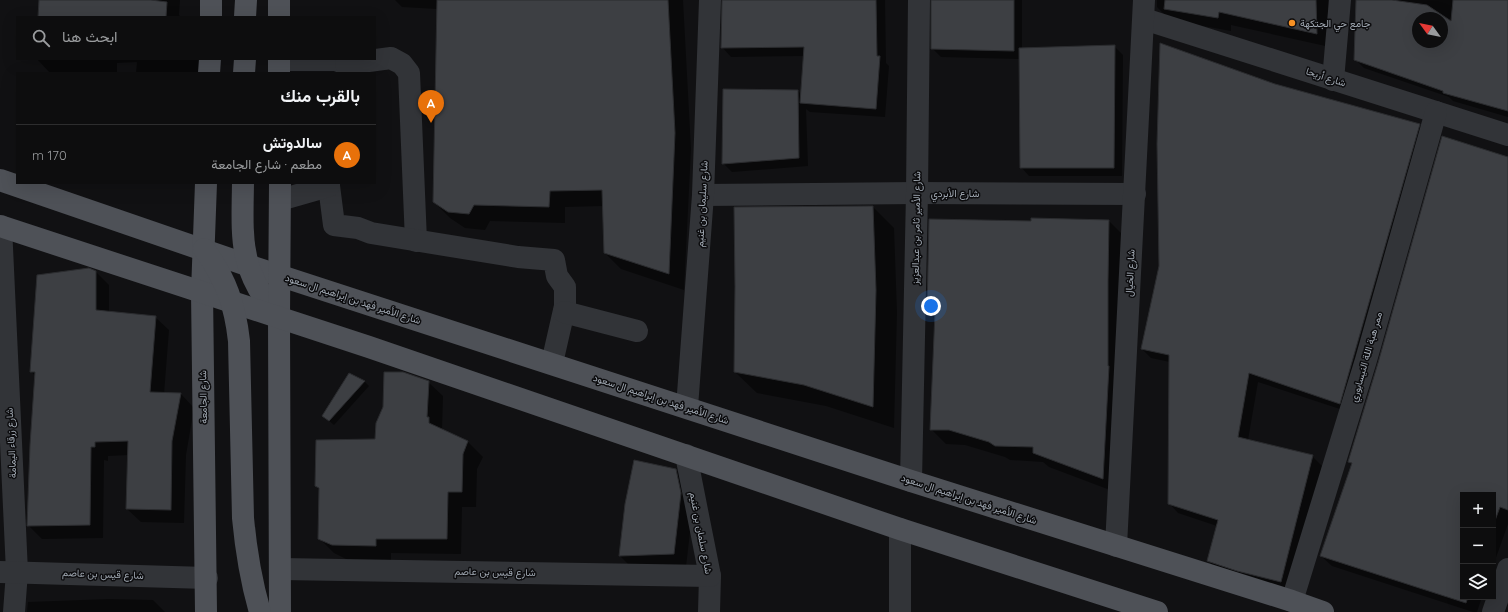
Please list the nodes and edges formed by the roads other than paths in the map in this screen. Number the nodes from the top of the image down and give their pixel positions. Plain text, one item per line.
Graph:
1 (211, 0) edge
2 (246, 0) edge
3 (279, 0) edge
4 (710, 0) edge
5 (918, 0) edge
6 (1340, 0) edge
7 (1144, 9) edge
8 (211, 16) edge
9 (245, 16) edge
10 (279, 16) edge
11 (210, 60) edge
12 (245, 60) edge
13 (279, 64) edge
14 (346, 68) edge
15 (209, 72) edge
16 (244, 72) edge
17 (1333, 80) junction
18 (1436, 112) junction
19 (1508, 134) edge
20 (0, 180) edge
21 (206, 184) edge
22 (243, 184) edge
23 (329, 185) edge
24 (280, 191) edge
25 (917, 193) junction
26 (1134, 194) junction
27 (703, 195) junction
28 (0, 226) edge
29 (416, 241) junction
30 (204, 249) junction
31 (247, 265) junction
32 (279, 275) junction
33 (202, 292) junction
34 (233, 303) junction
35 (564, 312) junction
36 (279, 318) junction
37 (637, 331) dead end
38 (552, 364) junction
39 (687, 408) junction
40 (686, 455) junction
41 (911, 481) junction
42 (900, 529) junction
43 (1116, 546) junction
44 (281, 568) junction
45 (1508, 569) edge
46 (9, 572) edge
47 (710, 576) junction
48 (207, 578) junction
49 (1292, 601) junction
50 (1131, 608) edge
51 (14, 612) edge
52 (206, 612) edge
53 (260, 612) edge
54 (280, 612) edge
55 (709, 612) edge
56 (900, 612) edge
57 (1157, 612) edge
58 (1323, 612) edge
59 (1493, 612) edge

1 - 8 main road
2 - 9 main road
3 - 10 main road
4 - 27 street, شارع سليمان بن غنيم
5 - 25 street, شارع الأمير ثامر بن عبدالعزيز
6 - 17 street
7 - 17 street, شارع أريحا
7 - 26 street, شارع الخيال
11 - 15 main road
12 - 16 main road
13 - 14 street
14 - 29 street
17 - 18 street, شارع أريحا
18 - 19 street, شارع أريحا
18 - 49 street, ممر هبة اللة النيسابوري
20 - 30 main road, شارع الأمير فهد بن إبراهيم ال سعود
21 - 30 main road, شارع الجامعة
22 - 31 main road
23 - 24 street
23 - 29 street
24 - 32 main road
25 - 26 street, شارع الأبردي
25 - 27 street, شارع الأبردي
25 - 41 street, شارع الأمير ثامر بن عبدالعزيز
26 - 43 street, شارع الخيال
27 - 39 street, شارع سليمان بن غنيم
28 - 33 main road
28 - 46 street, شارع زرقاء اليمامة
29 - 35 street
30 - 31 main road, شارع الأمير فهد بن إبراهيم ال سعود
30 - 33 main road, شارع الجامعة
30 - 34 main road
31 - 32 main road, شارع الأمير فهد بن إبراهيم ال سعود
31 - 36 main road
32 - 36 main road
32 - 38 main road, شارع الأمير فهد بن إبراهيم ال سعود
33 - 34 main road
33 - 48 main road, شارع الجامعة
34 - 36 main road
34 - 53 main road
35 - 37 street
35 - 38 street
36 - 40 main road
36 - 44 main road
38 - 39 main road, شارع الأمير فهد بن إبراهيم ال سعود
39 - 41 main road, شارع الأمير فهد بن إبراهيم ال سعود
40 - 42 main road
40 - 47 street, شارع سلمان بن غنيم
41 - 43 main road, شارع الأمير فهد بن إبراهيم ال سعود
42 - 50 main road
42 - 56 street
43 - 49 main road, شارع الأمير فهد بن إبراهيم ال سعود
44 - 47 street, شارع قيس بن عاصم
44 - 54 main road
45 - 59 street
46 - 48 street, شارع قيس بن عاصم
46 - 51 street, شارع زرقاء اليمامة
47 - 55 street, شارع سلمان بن غنيم
48 - 52 main road, شارع الجامعة
49 - 58 main road, شارع الأمير فهد بن إبراهيم ال سعود
50 - 57 main road

